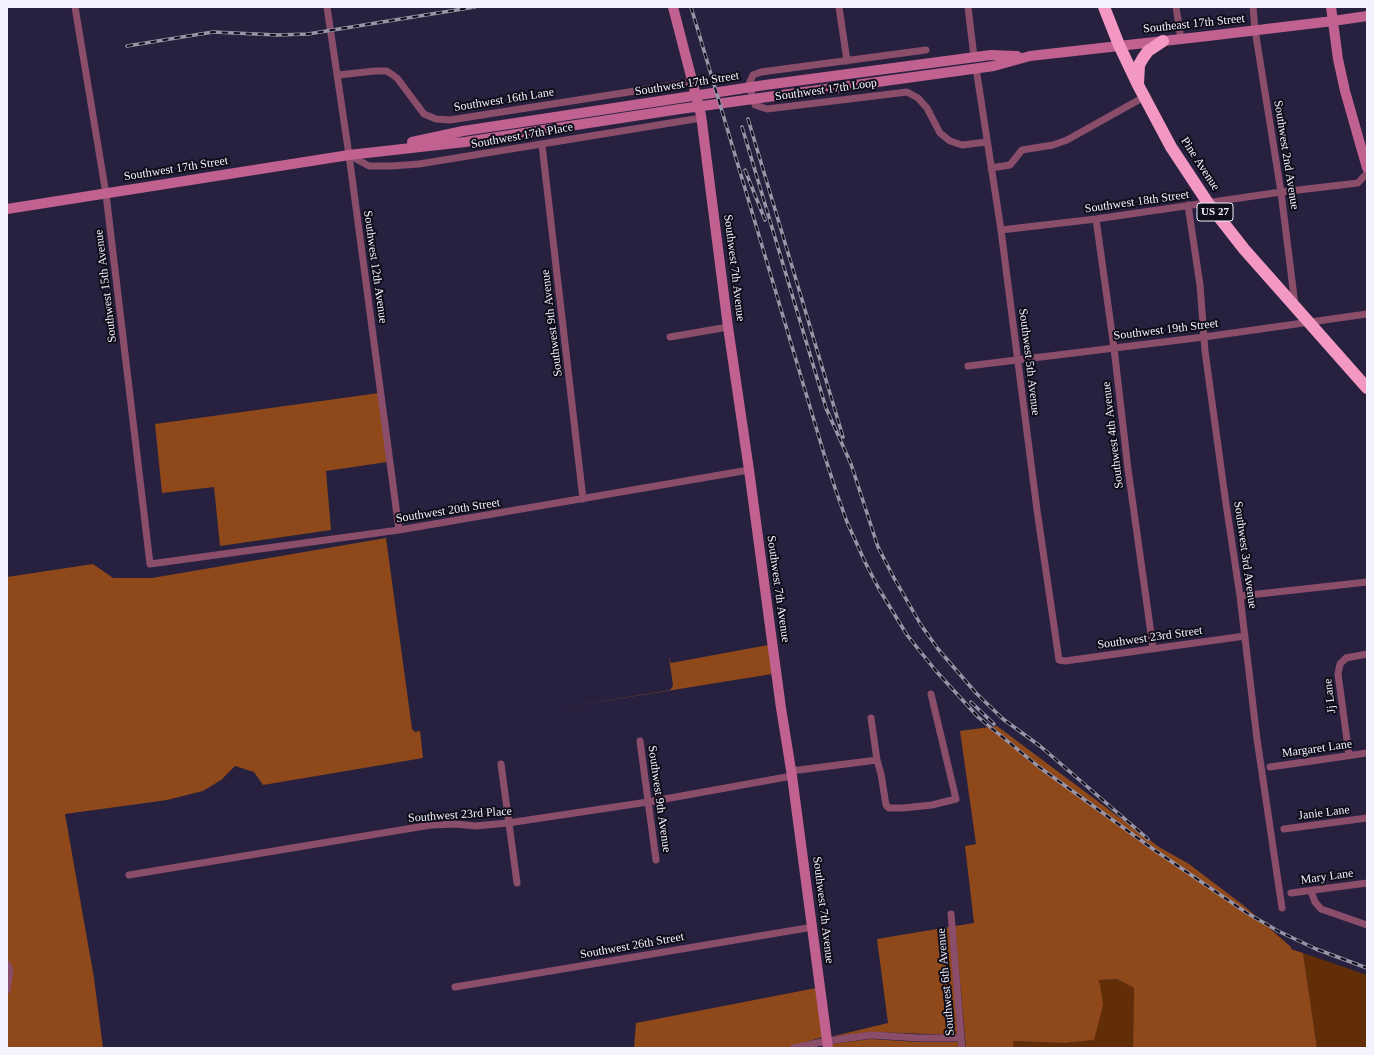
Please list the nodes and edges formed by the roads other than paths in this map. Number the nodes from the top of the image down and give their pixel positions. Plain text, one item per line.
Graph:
1 (75, 7) edge
2 (327, 7) edge
3 (673, 7) edge
4 (839, 7) edge
5 (968, 7) edge
6 (1104, 7) edge
7 (1176, 7) edge
8 (1253, 7) edge
9 (1331, 7) edge
10 (1367, 16) edge
11 (1334, 21) junction
12 (1255, 30) junction
13 (1181, 39) junction
14 (1163, 41) junction
15 (1118, 45) junction
16 (926, 50) dead end
17 (1030, 56) junction
18 (974, 57) junction
19 (847, 61) junction
20 (976, 68) junction
21 (338, 75) junction
22 (693, 82) junction
23 (1138, 85) junction
24 (1144, 97) junction
25 (701, 118) junction
26 (987, 142) junction
27 (542, 145) junction
28 (349, 156) junction
29 (991, 168) junction
30 (1367, 168) edge
31 (1367, 173) edge
32 (1281, 192) junction
33 (106, 194) junction
34 (1208, 203) junction
35 (1188, 205) junction
36 (7, 209) edge
37 (1096, 219) junction
38 (1001, 230) junction
39 (1295, 307) junction
40 (1367, 314) edge
41 (1308, 322) junction
42 (728, 327) junction
43 (670, 337) dead end
44 (1204, 337) junction
45 (1114, 348) junction
46 (1017, 361) junction
47 (968, 366) dead end
48 (1367, 388) edge
49 (749, 470) junction
50 (583, 499) junction
51 (399, 530) junction
52 (150, 564) joint
53 (1367, 582) edge
54 (1240, 596) junction
55 (1245, 636) junction
56 (1153, 648) junction
57 (1367, 654) edge
58 (1059, 660) joint
59 (931, 694) dead end
60 (871, 718) dead end
61 (640, 742) dead end
62 (1367, 753) edge
63 (1349, 755) junction
64 (877, 760) junction
65 (501, 764) dead end
66 (1270, 767) dead end
67 (792, 773) junction
68 (648, 802) junction
69 (1367, 818) edge
70 (508, 823) junction
71 (1284, 829) dead end
72 (656, 860) dead end
73 (129, 875) dead end
74 (516, 883) dead end
75 (1367, 883) edge
76 (1311, 891) junction
77 (1291, 893) dead end
78 (1282, 908) dead end
79 (951, 914) dead end
80 (1367, 925) edge
81 (812, 927) junction
82 (7, 964) edge
83 (455, 987) dead end
84 (7, 990) edge
85 (961, 1038) junction
86 (828, 1044) edge
87 (793, 1048) edge
88 (962, 1048) edge

1 - 33 street, Southwest 15th Avenue
2 - 21 street, Southwest 12th Avenue
3 - 22 main road, Southwest 7th Avenue
4 - 19 street
5 - 18 street
6 - 15 highway, Pine Avenue / US 27
7 - 13 street
8 - 12 street, Southwest 2nd Avenue
9 - 11 main road
10 - 11 main road, Southeast 17th Street
11 - 12 main road, Southeast 17th Street
11 - 30 main road
12 - 13 main road, Southeast 17th Street
12 - 32 street, Southwest 2nd Avenue
13 - 14 main road, Southeast 17th Street
14 - 15 main road, Southeast 17th Street
14 - 23 highway
15 - 17 main road, Southwest 17th Street
15 - 23 highway, Pine Avenue / US 27
16 - 19 street, Southwest 17th Loop
17 - 18 main road, Southwest 17th Street
17 - 20 main road, Southwest 17th Street
18 - 28 main road, Southwest 17th Street
19 - 26 street, Southwest 17th Loop
20 - 26 street, Southwest 5th Avenue
20 - 28 main road, Southwest 17th Street
21 - 22 street, Southwest 16th Lane
21 - 28 street, Southwest 12th Avenue
22 - 25 main road, Southwest 7th Avenue
23 - 24 highway, Pine Avenue / US 27
24 - 29 street
24 - 34 highway, Pine Avenue / US 27
25 - 27 street, Southwest 17th Place
25 - 42 main road, Southwest 7th Avenue
26 - 29 street, Southwest 5th Avenue
27 - 28 street, Southwest 17th Place
27 - 50 street, Southwest 9th Avenue
28 - 33 main road, Southwest 17th Street
28 - 51 street, Southwest 12th Avenue
29 - 38 street, Southwest 5th Avenue
31 - 32 street, Southwest 18th Street
32 - 34 street, Southwest 18th Street
32 - 39 street, Southwest 2nd Avenue
33 - 36 main road, Southwest 17th Street
33 - 52 street, Southwest 15th Avenue
34 - 35 street, Southwest 18th Street
34 - 39 highway, Pine Avenue / US 27
35 - 37 street, Southwest 18th Street
35 - 44 street, Southwest 3rd Avenue
37 - 38 street, Southwest 18th Street
37 - 45 street, Southwest 4th Avenue
38 - 46 street, Southwest 5th Avenue
39 - 41 highway, Pine Avenue / US 27
40 - 41 street, Southwest 19th Street
41 - 44 street, Southwest 19th Street
41 - 48 highway, Pine Avenue / US 27
42 - 43 street
42 - 49 main road, Southwest 7th Avenue
44 - 45 street, Southwest 19th Street
44 - 54 street, Southwest 3rd Avenue
45 - 46 street, Southwest 19th Street
45 - 56 street, Southwest 4th Avenue
46 - 47 street, Southwest 19th Street
46 - 58 street, Southwest 5th Avenue
49 - 50 street, Southwest 20th Street
49 - 67 main road, Southwest 7th Avenue
50 - 51 street, Southwest 20th Street
51 - 52 street, Southwest 20th Street
53 - 54 street
54 - 55 street, Southwest 3rd Avenue
55 - 56 street, Southwest 23rd Street
55 - 78 street, Southwest 3rd Avenue
56 - 58 street, Southwest 23rd Street
57 - 63 street, Jj Lane
59 - 64 street
60 - 64 street
61 - 68 street, Southwest 9th Avenue
62 - 63 street, Margaret Lane
63 - 66 street, Margaret Lane
64 - 67 street, Southwest 23rd Place
65 - 70 street
67 - 68 street, Southwest 23rd Place
67 - 81 main road, Southwest 7th Avenue
68 - 70 street, Southwest 23rd Place
68 - 72 street, Southwest 9th Avenue
69 - 71 street, Janie Lane
70 - 73 street, Southwest 23rd Place
70 - 74 street
75 - 76 street, Mary Lane
76 - 77 street, Mary Lane
76 - 80 street
79 - 85 street, Southwest 6th Avenue
81 - 83 street, Southwest 26th Street
81 - 86 main road, Southwest 7th Avenue
82 - 84 street
85 - 86 street
85 - 88 street, Southwest 6th Avenue
86 - 87 street

